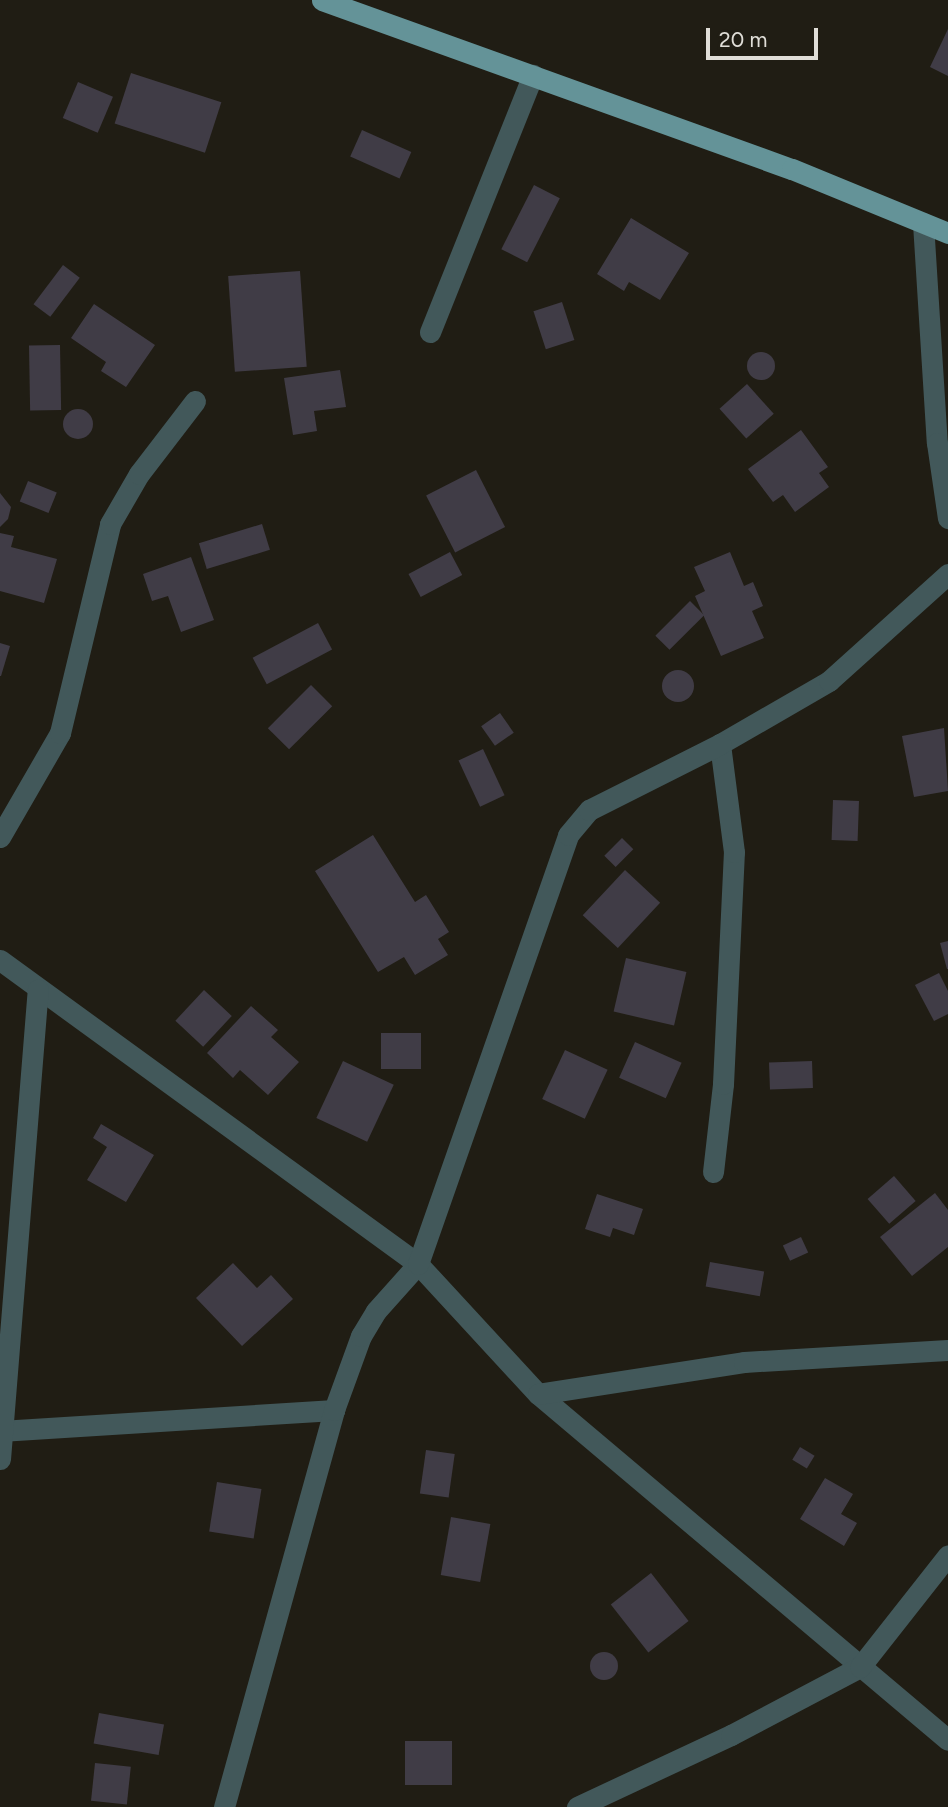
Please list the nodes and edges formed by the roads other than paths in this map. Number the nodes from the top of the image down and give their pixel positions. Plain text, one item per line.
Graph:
1 (322, 0) edge
2 (533, 75) junction
3 (923, 223) junction
4 (948, 233) edge
5 (430, 332) dead end
6 (195, 401) dead end
7 (948, 518) edge
8 (948, 573) edge
9 (720, 744) junction
10 (0, 837) edge
11 (0, 960) edge
12 (38, 990) junction
13 (713, 1172) dead end
14 (418, 1264) junction
15 (948, 1350) edge
16 (538, 1394) junction
17 (334, 1410) junction
18 (2, 1431) edge
19 (0, 1460) edge
20 (948, 1555) edge
21 (860, 1667) junction
22 (948, 1740) edge
23 (224, 1807) edge
24 (577, 1807) edge

1 - 2 main road
2 - 3 main road
2 - 5 street
3 - 4 main road
3 - 7 street
6 - 10 street
8 - 9 street
9 - 13 street
9 - 14 street
11 - 12 street
12 - 14 street
12 - 18 street
14 - 16 street
14 - 17 street
15 - 16 street
16 - 21 street
17 - 18 street
17 - 23 street
18 - 19 street
20 - 21 street
21 - 22 street
21 - 24 street

